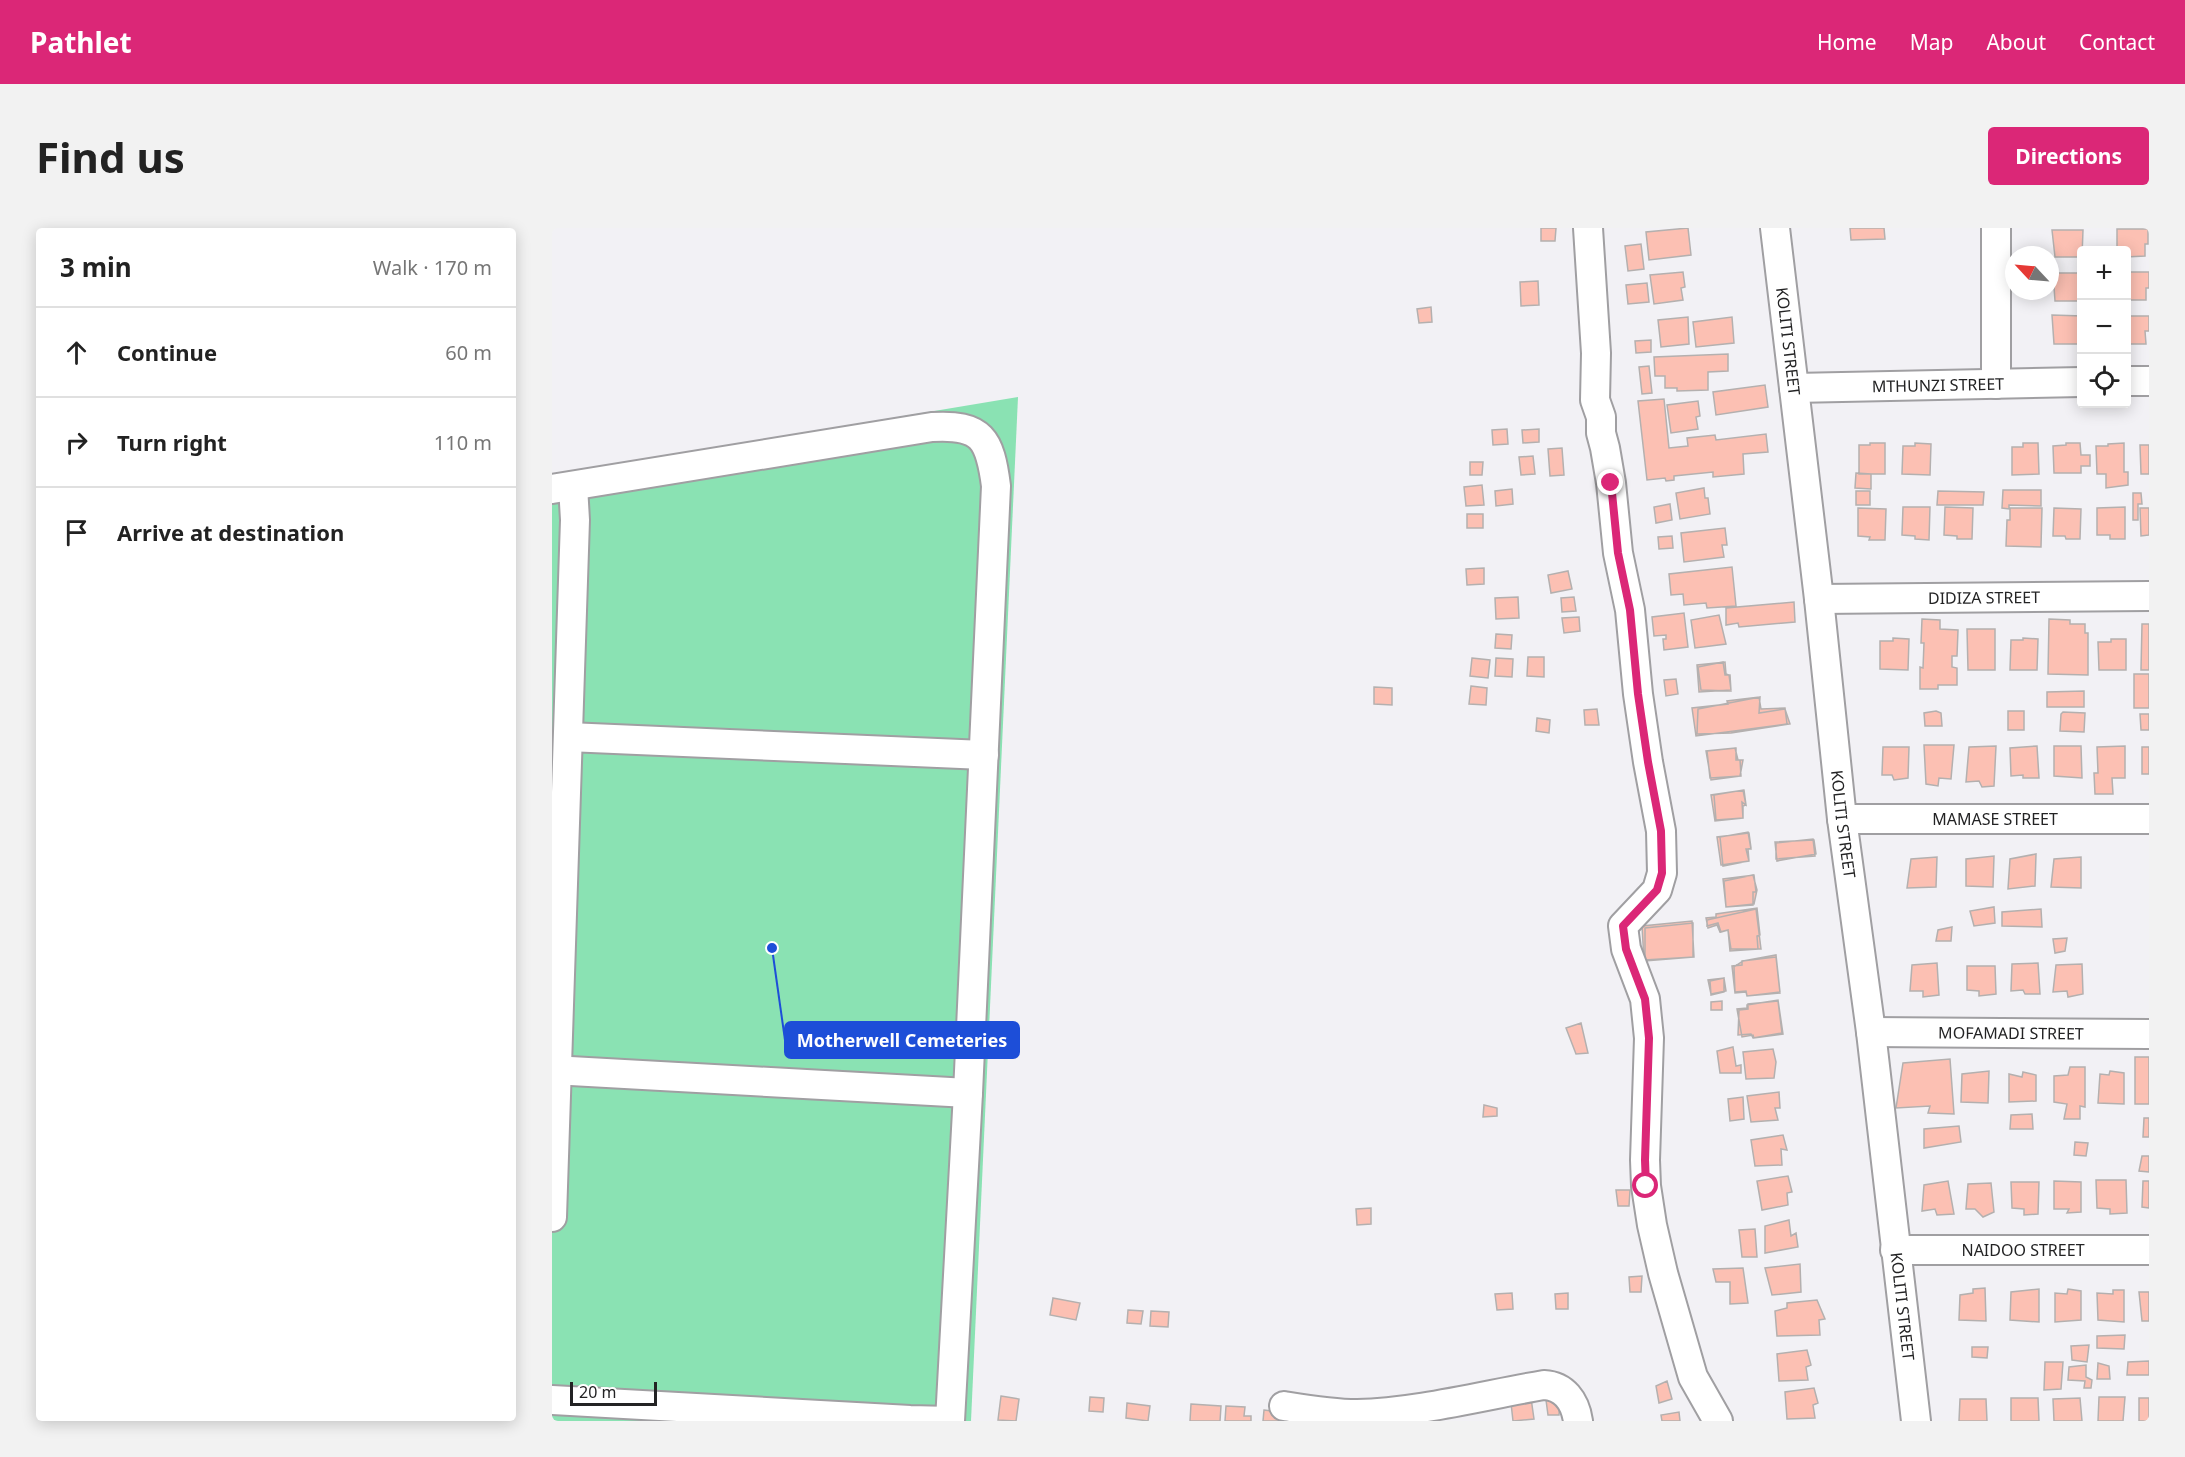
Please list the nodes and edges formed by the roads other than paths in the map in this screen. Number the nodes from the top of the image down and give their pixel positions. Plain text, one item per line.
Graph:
1 (1588, 228) edge
2 (1775, 228) edge
3 (1996, 228) edge
4 (2131, 381) edge
5 (2149, 381) edge
6 (2077, 382) edge
7 (1996, 384) junction
8 (1794, 388) junction
9 (562, 488) edge
10 (2149, 596) edge
11 (1819, 599) junction
12 (568, 737) junction
13 (984, 755) junction
14 (1842, 819) junction
15 (2149, 819) edge
16 (1871, 1032) junction
17 (2149, 1034) edge
18 (554, 1070) edge
19 (968, 1093) junction
20 (552, 1217) edge
21 (1895, 1250) junction
22 (2149, 1250) edge
23 (552, 1400) edge
24 (1284, 1406) dead end
25 (1578, 1421) edge
26 (1718, 1421) edge
27 (1916, 1421) edge

1 - 26 street
2 - 8 street, KOLITI STREET
3 - 7 street
4 - 5 street
6 - 7 street, MTHUNZI STREET
7 - 8 street, MTHUNZI STREET
8 - 11 street, KOLITI STREET
9 - 12 street
9 - 13 street
10 - 11 street, DIDIZA STREET
11 - 14 street, KOLITI STREET
12 - 13 street
12 - 18 street
13 - 19 street
14 - 15 street, MAMASE STREET
14 - 16 street, KOLITI STREET
16 - 17 street, MOFAMADI STREET
16 - 21 street, KOLITI STREET
18 - 19 street
18 - 20 street
19 - 23 street
21 - 22 street, NAIDOO STREET
21 - 27 street, KOLITI STREET
24 - 25 street

